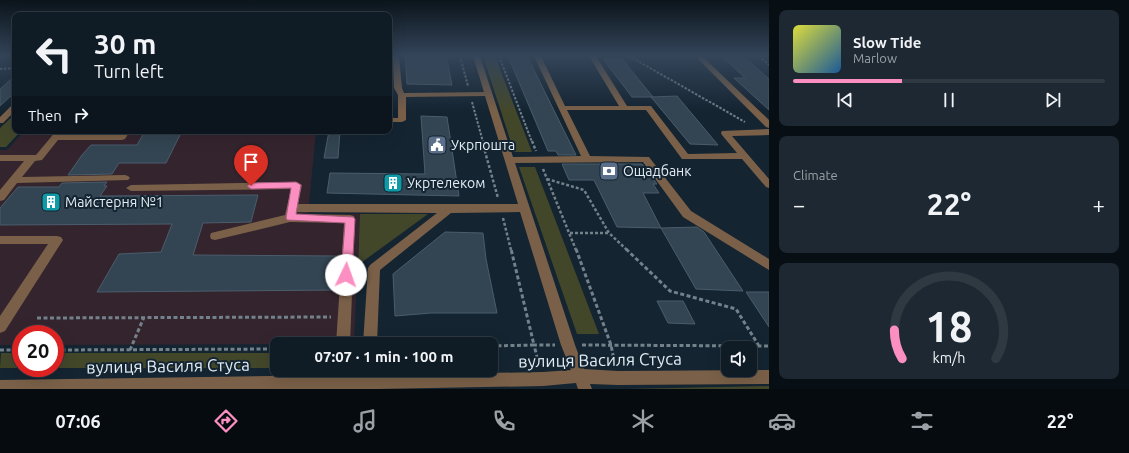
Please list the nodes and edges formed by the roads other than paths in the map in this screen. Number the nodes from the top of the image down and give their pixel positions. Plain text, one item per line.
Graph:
1 (396, 74) edge
2 (481, 74) edge
3 (546, 74) edge
4 (603, 74) edge
5 (717, 74) edge
6 (487, 94) junction
7 (402, 95) junction
8 (562, 108) junction
9 (624, 108) junction
10 (12, 110) edge
11 (392, 120) edge
12 (0, 121) edge
13 (769, 124) edge
14 (765, 132) edge
15 (58, 134) edge
16 (124, 134) edge
17 (744, 156) junction
18 (0, 158) edge
19 (32, 158) junction
20 (587, 159) junction
21 (510, 160) junction
22 (14, 180) junction
23 (769, 185) edge
24 (0, 197) edge
25 (525, 208) junction
26 (449, 209) junction
27 (292, 213) junction
28 (214, 236) dead end
29 (0, 240) edge
30 (769, 265) edge
31 (0, 327) edge
32 (343, 337) edge
33 (370, 337) edge
34 (338, 377) edge
35 (380, 377) edge
36 (769, 377) edge
37 (582, 382) edge
38 (303, 385) edge
39 (460, 385) edge
40 (0, 387) edge

1 - 7 street
2 - 6 street
3 - 8 street
4 - 9 street
5 - 13 street
6 - 7 street
6 - 21 street
7 - 11 street
8 - 9 street
8 - 20 street
9 - 17 street
10 - 12 street
14 - 17 street
15 - 16 street
15 - 19 street
17 - 23 street
18 - 19 street
19 - 22 street
20 - 21 street
20 - 30 street
21 - 25 street
22 - 24 street
22 - 27 street
25 - 26 street
25 - 37 street
26 - 27 street
26 - 33 street
27 - 28 street
27 - 32 street
29 - 31 street
34 - 38 street, вулиця Василя Стуса
35 - 39 street, вулиця Василя Стуса
36 - 37 street, вулиця Василя Стуса
37 - 39 street, вулиця Василя Стуса
38 - 40 street, вулиця Василя Стуса

